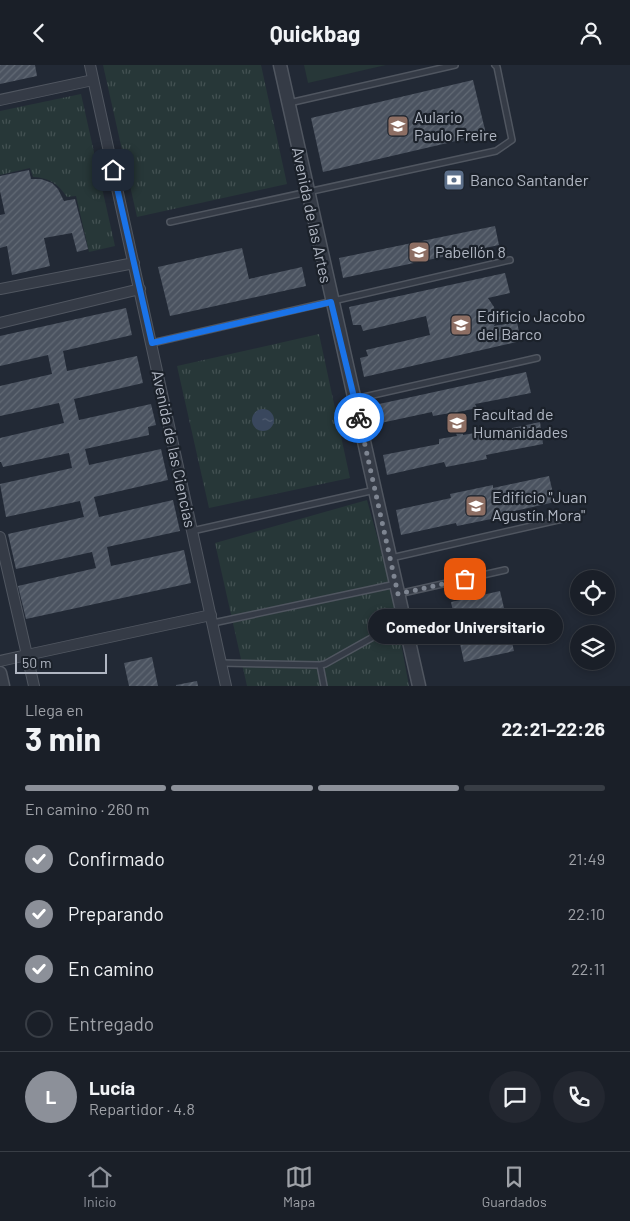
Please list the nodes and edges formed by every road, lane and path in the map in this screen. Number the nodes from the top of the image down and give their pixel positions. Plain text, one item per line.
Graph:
1 (90, 65) edge
2 (280, 65) edge
3 (455, 65) edge
4 (495, 65) edge
5 (93, 80) junction
6 (0, 100) edge
7 (289, 103) junction
8 (307, 191) junction
9 (170, 222) dead end
10 (510, 260) dead end
11 (134, 263) junction
12 (0, 289) edge
13 (140, 289) junction
14 (331, 302) junction
15 (0, 323) edge
16 (152, 343) junction
17 (536, 358) dead end
18 (355, 399) junction
19 (375, 490) junction
20 (571, 517) dead end
21 (192, 531) junction
22 (0, 537) edge
23 (390, 559) junction
24 (505, 570) dead end
25 (397, 589) junction
26 (212, 619) junction
27 (405, 624) junction
28 (27, 655) junction
29 (0, 661) edge
30 (221, 663) junction
31 (320, 665) junction
32 (0, 673) edge
33 (3, 686) edge
34 (34, 686) edge
35 (226, 686) edge
36 (324, 686) edge
37 (419, 686) edge

1 - 5 street, Avenida de las Ciencias
2 - 7 street, Avenida de las Artes
3 - 7 lane
4 - 8 lane
5 - 6 street
5 - 11 street, Avenida de las Ciencias
7 - 8 street, Avenida de las Artes
8 - 9 lane
8 - 14 street, Avenida de las Artes
10 - 14 lane
11 - 12 street
11 - 13 street, Avenida de las Ciencias
13 - 15 street
13 - 16 street, Avenida de las Ciencias
14 - 16 lane
14 - 18 street, Avenida de las Artes
16 - 21 street, Avenida de las Ciencias
17 - 18 lane
18 - 19 street, Avenida de las Artes
19 - 21 lane
19 - 23 street, Avenida de las Artes
20 - 23 lane
21 - 26 street, Avenida de las Ciencias
22 - 28 street
23 - 25 street, Avenida de las Artes
24 - 25 lane
25 - 26 lane
25 - 27 street, Avenida de las Artes
26 - 28 street
26 - 30 street, Avenida de las Ciencias
27 - 31 lane
27 - 37 street, Avenida de las Artes
28 - 29 street
28 - 34 street
30 - 31 lane
30 - 35 street, Avenida de las Ciencias
31 - 36 lane
32 - 33 street

